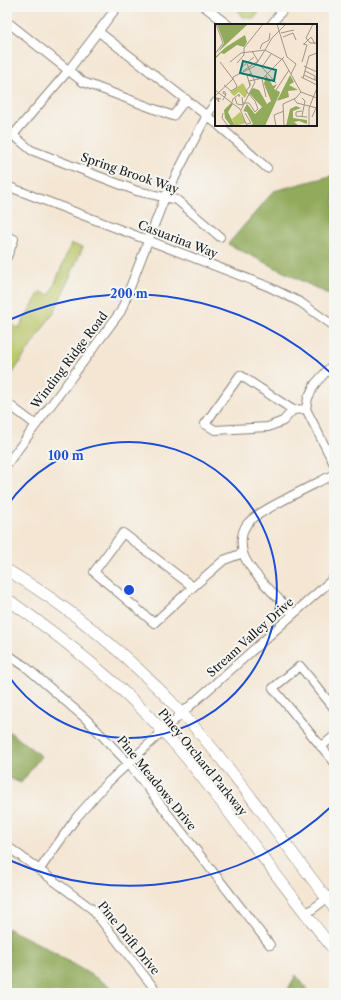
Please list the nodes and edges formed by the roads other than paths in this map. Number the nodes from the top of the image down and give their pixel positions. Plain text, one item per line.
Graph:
1 (117, 7) edge
2 (205, 7) edge
3 (285, 7) edge
4 (10, 24) dead end
5 (227, 24) edge
6 (272, 24) edge
7 (99, 32) junction
8 (68, 71) junction
9 (186, 99) junction
10 (215, 103) edge
11 (207, 115) junction
12 (215, 122) edge
13 (219, 126) edge
14 (7, 130) edge
15 (14, 136) junction
16 (7, 142) edge
17 (267, 168) dead end
18 (7, 186) edge
19 (166, 197) junction
20 (7, 236) edge
21 (220, 237) dead end
22 (148, 241) junction
23 (7, 257) edge
24 (334, 326) edge
25 (334, 363) edge
26 (7, 403) edge
27 (306, 409) junction
28 (293, 410) junction
29 (36, 425) junction
30 (7, 464) edge
31 (334, 464) edge
32 (334, 474) edge
33 (243, 553) junction
34 (7, 570) edge
35 (334, 578) edge
36 (193, 587) junction
37 (7, 599) edge
38 (293, 614) junction
39 (7, 654) edge
40 (334, 708) edge
41 (182, 713) junction
42 (163, 731) junction
43 (334, 736) edge
44 (321, 747) junction
45 (334, 762) edge
46 (129, 764) junction
47 (7, 846) edge
48 (40, 869) junction
49 (330, 896) edge
50 (334, 908) edge
51 (306, 914) junction
52 (270, 945) dead end
53 (334, 950) edge
54 (154, 988) dead end

1 - 7 street
2 - 5 street
3 - 6 street
4 - 8 street
7 - 8 street
7 - 9 street
8 - 9 street
8 - 15 street
9 - 11 street
10 - 11 street, Winding Ridge Road
11 - 12 street
11 - 19 street, Winding Ridge Road
13 - 17 street
14 - 15 street, Spring Brook Way
15 - 16 street
15 - 19 street, Spring Brook Way
18 - 22 street, Casuarina Way
19 - 21 street, Spring Brook Way
19 - 22 street, Winding Ridge Road
20 - 23 street
22 - 24 street, Casuarina Way
22 - 29 street, Winding Ridge Road
25 - 27 street
26 - 29 street
27 - 28 street
27 - 31 street
28 - 28 street
29 - 30 street, Winding Ridge Road
32 - 33 street
33 - 36 street
33 - 38 street
34 - 41 street, Piney Orchard Parkway
35 - 38 street, Stream Valley Drive
36 - 36 street
37 - 42 street, Piney Orchard Parkway
38 - 41 street, Stream Valley Drive
39 - 46 street, Pine Meadows Drive
40 - 44 street
41 - 42 street, Stream Valley Drive
41 - 49 street, Piney Orchard Parkway
42 - 46 street, Stream Valley Drive
42 - 51 street, Piney Orchard Parkway
43 - 44 street
44 - 45 street
46 - 48 street, Stream Valley Drive
46 - 52 street, Pine Meadows Drive
47 - 48 street, Pine Drift Drive
48 - 54 street, Pine Drift Drive
49 - 50 street, Piney Orchard Parkway
49 - 51 street
51 - 53 street, Piney Orchard Parkway

